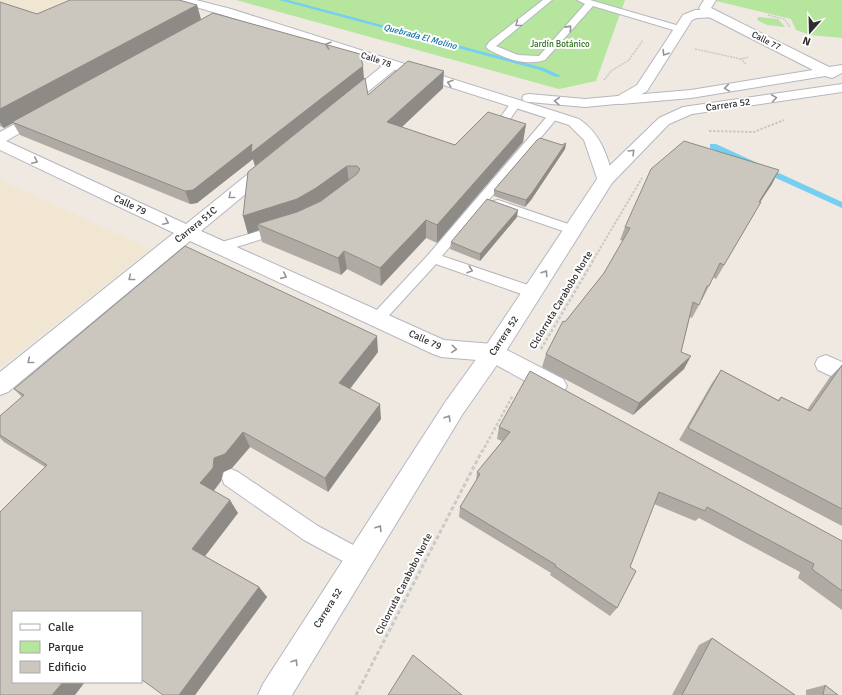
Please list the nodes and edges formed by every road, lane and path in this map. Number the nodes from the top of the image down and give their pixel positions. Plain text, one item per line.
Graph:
1 (183, 0) edge
2 (548, 0) edge
3 (581, 0) edge
4 (591, 3) junction
5 (710, 7) edge
6 (227, 12) junction
7 (212, 21) edge
8 (680, 29) junction
9 (777, 46) junction
10 (392, 65) junction
11 (836, 71) edge
12 (793, 78) junction
13 (842, 79) edge
14 (765, 82) junction
15 (842, 88) edge
16 (479, 91) junction
17 (817, 92) junction
18 (781, 97) junction
19 (621, 100) junction
20 (836, 102) dead end
21 (516, 103) junction
22 (55, 108) edge
23 (554, 115) junction
24 (330, 116) edge
25 (702, 130) dead end
26 (0, 138) edge
27 (542, 140) junction
28 (0, 144) edge
29 (280, 156) edge
30 (644, 176) dead end
31 (605, 180) junction
32 (483, 199) junction
33 (292, 226) edge
34 (572, 230) junction
35 (187, 232) junction
36 (220, 247) junction
37 (433, 258) junction
38 (532, 292) junction
39 (378, 318) junction
40 (493, 353) junction
41 (528, 371) junction
42 (0, 385) edge
43 (576, 398) edge
44 (232, 478) dead end
45 (359, 559) junction
46 (274, 695) edge
47 (356, 695) edge

1 - 6 street, Calle 78
2 -> 4 lane
3 - 4 lane
4 - 8 lane
5 - 8 street, Carrera 52
5 - 9 street, Calle 77
6 - 7 street
10 -> 6 street, Calle 78
8 -> 19 street, Carrera 52
9 - 11 street, Calle 77
9 - 14 path
16 -> 10 street, Calle 78
10 - 24 street
11 - 12 street, Carrera 52
11 - 13 street, Calle 77
12 - 14 street, Carrera 52
12 - 17 street
14 -> 19 street, Carrera 52
15 - 17 street, Carrera 52
19 -> 16 street, Carrera 52
16 - 21 street, Calle 78
17 - 18 street, Carrera 52
17 - 20 street
18 - 25 path
31 -> 18 street, Carrera 52
21 - 23 street, Calle 78
21 - 27 lane
22 - 26 street
23 - 27 lane
23 - 31 street, Calle 78
27 - 32 lane
28 -> 35 street, Calle 79
29 -> 35 street, Carrera 51C
30 - 41 path, Ciclorruta Carabobo Norte
31 - 34 street, Carrera 52
32 - 34 lane
32 - 37 lane
33 - 36 lane
38 -> 34 street, Carrera 52
35 - 36 street, Calle 79
35 -> 42 street, Carrera 51C
36 -> 39 street, Calle 79
37 -> 38 lane
37 - 39 lane
38 - 40 street, Carrera 52
39 -> 40 street, Calle 79
40 - 41 street, Calle 79
45 -> 40 street, Carrera 52
41 - 43 street, Calle 79
41 - 47 path, Ciclorruta Carabobo Norte
44 - 45 lane
46 -> 45 street, Carrera 52

